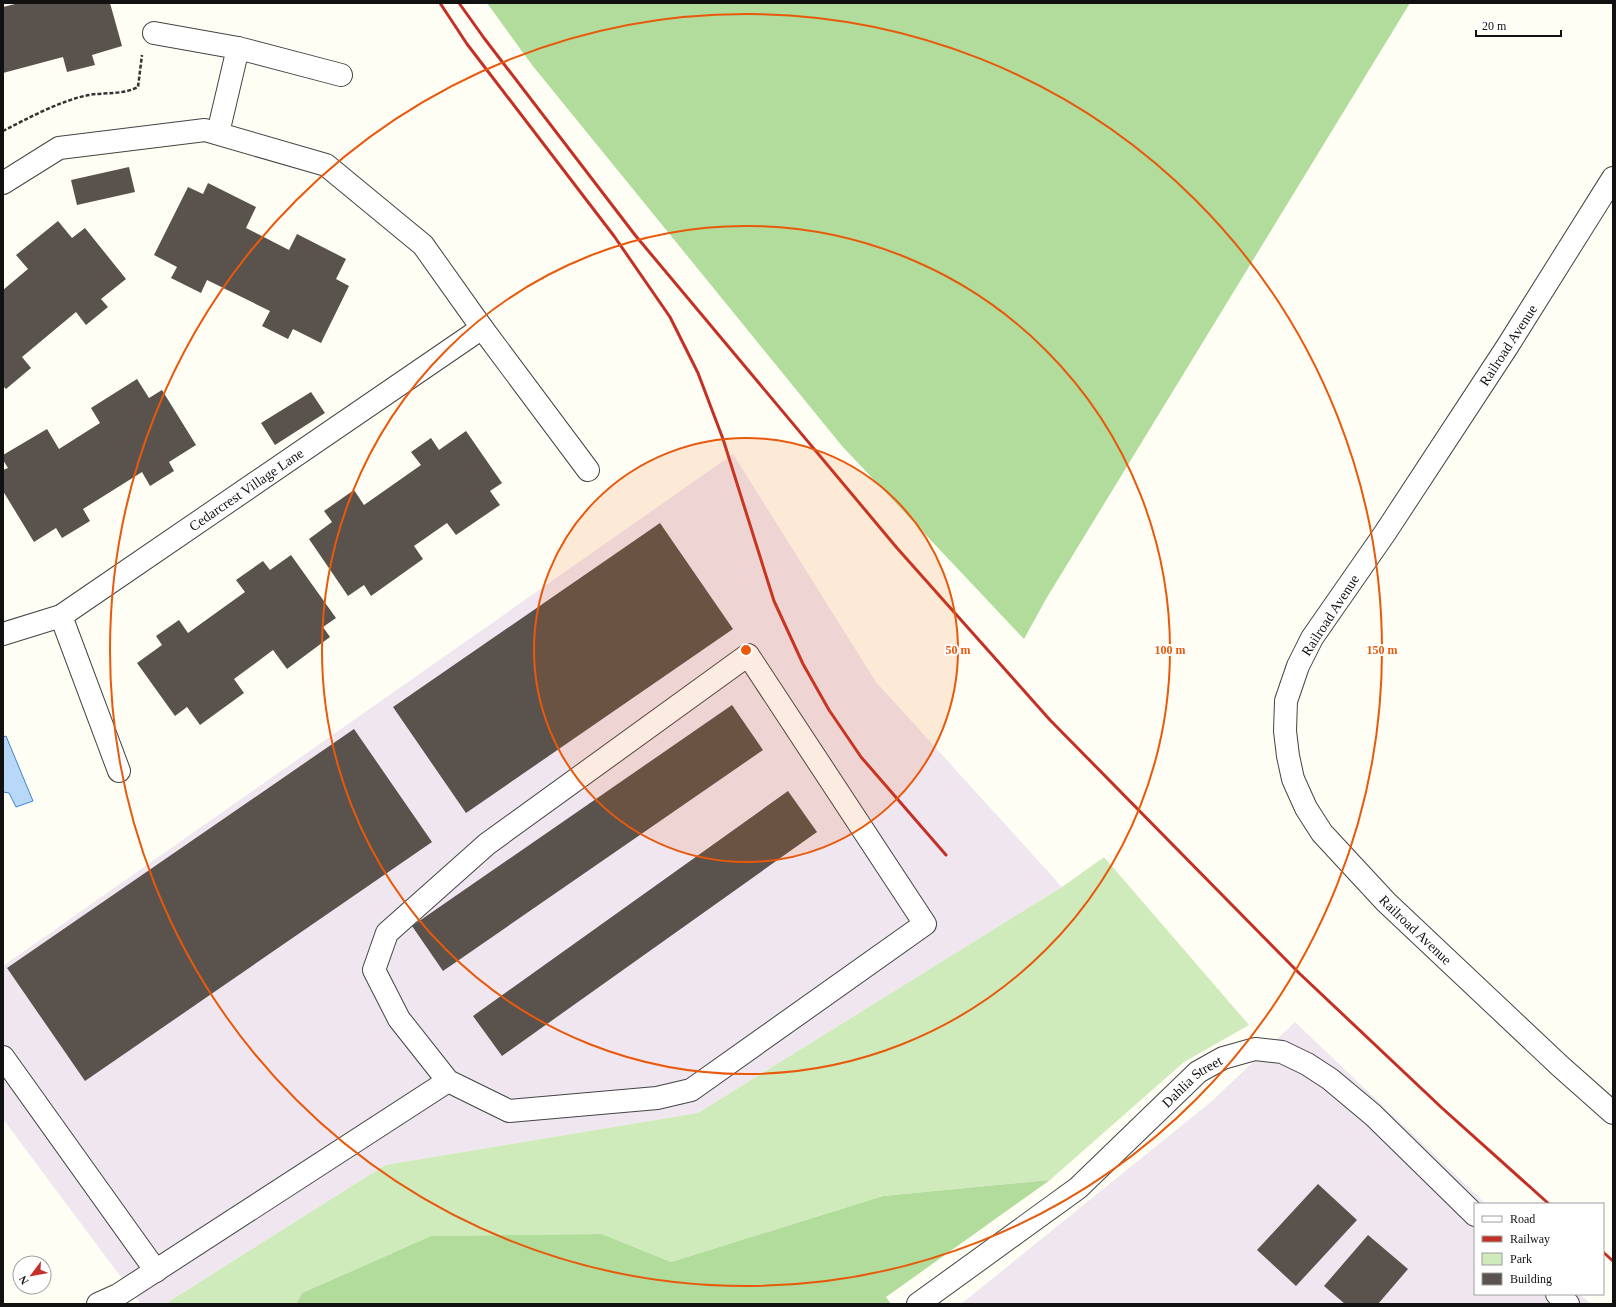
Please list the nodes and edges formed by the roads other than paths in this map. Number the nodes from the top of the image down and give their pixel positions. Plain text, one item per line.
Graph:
1 (154, 33) road end
2 (238, 48) junction
3 (341, 75) dead end
4 (218, 133) junction
5 (1613, 178) edge
6 (3, 183) edge
7 (482, 328) junction
8 (588, 470) dead end
9 (61, 616) junction
10 (3, 634) edge
11 (119, 770) dead end
12 (3, 1057) edge
13 (448, 1081) junction
14 (1613, 1113) edge
15 (1474, 1213) edge
16 (156, 1271) junction
17 (1558, 1295) edge
18 (98, 1304) edge
19 (918, 1304) edge
20 (1568, 1304) edge

1 - 2 street
2 - 3 street
2 - 4 street
4 - 6 street
4 - 7 street
5 - 14 street, Railroad Avenue
7 - 8 street
7 - 9 street, Cedarcrest Village Lane
9 - 10 street, Cedarcrest Village Lane
9 - 11 street
12 - 16 street
13 - 13 street
13 - 16 street
15 - 19 street, Dahlia Street
16 - 18 street
17 - 20 street

